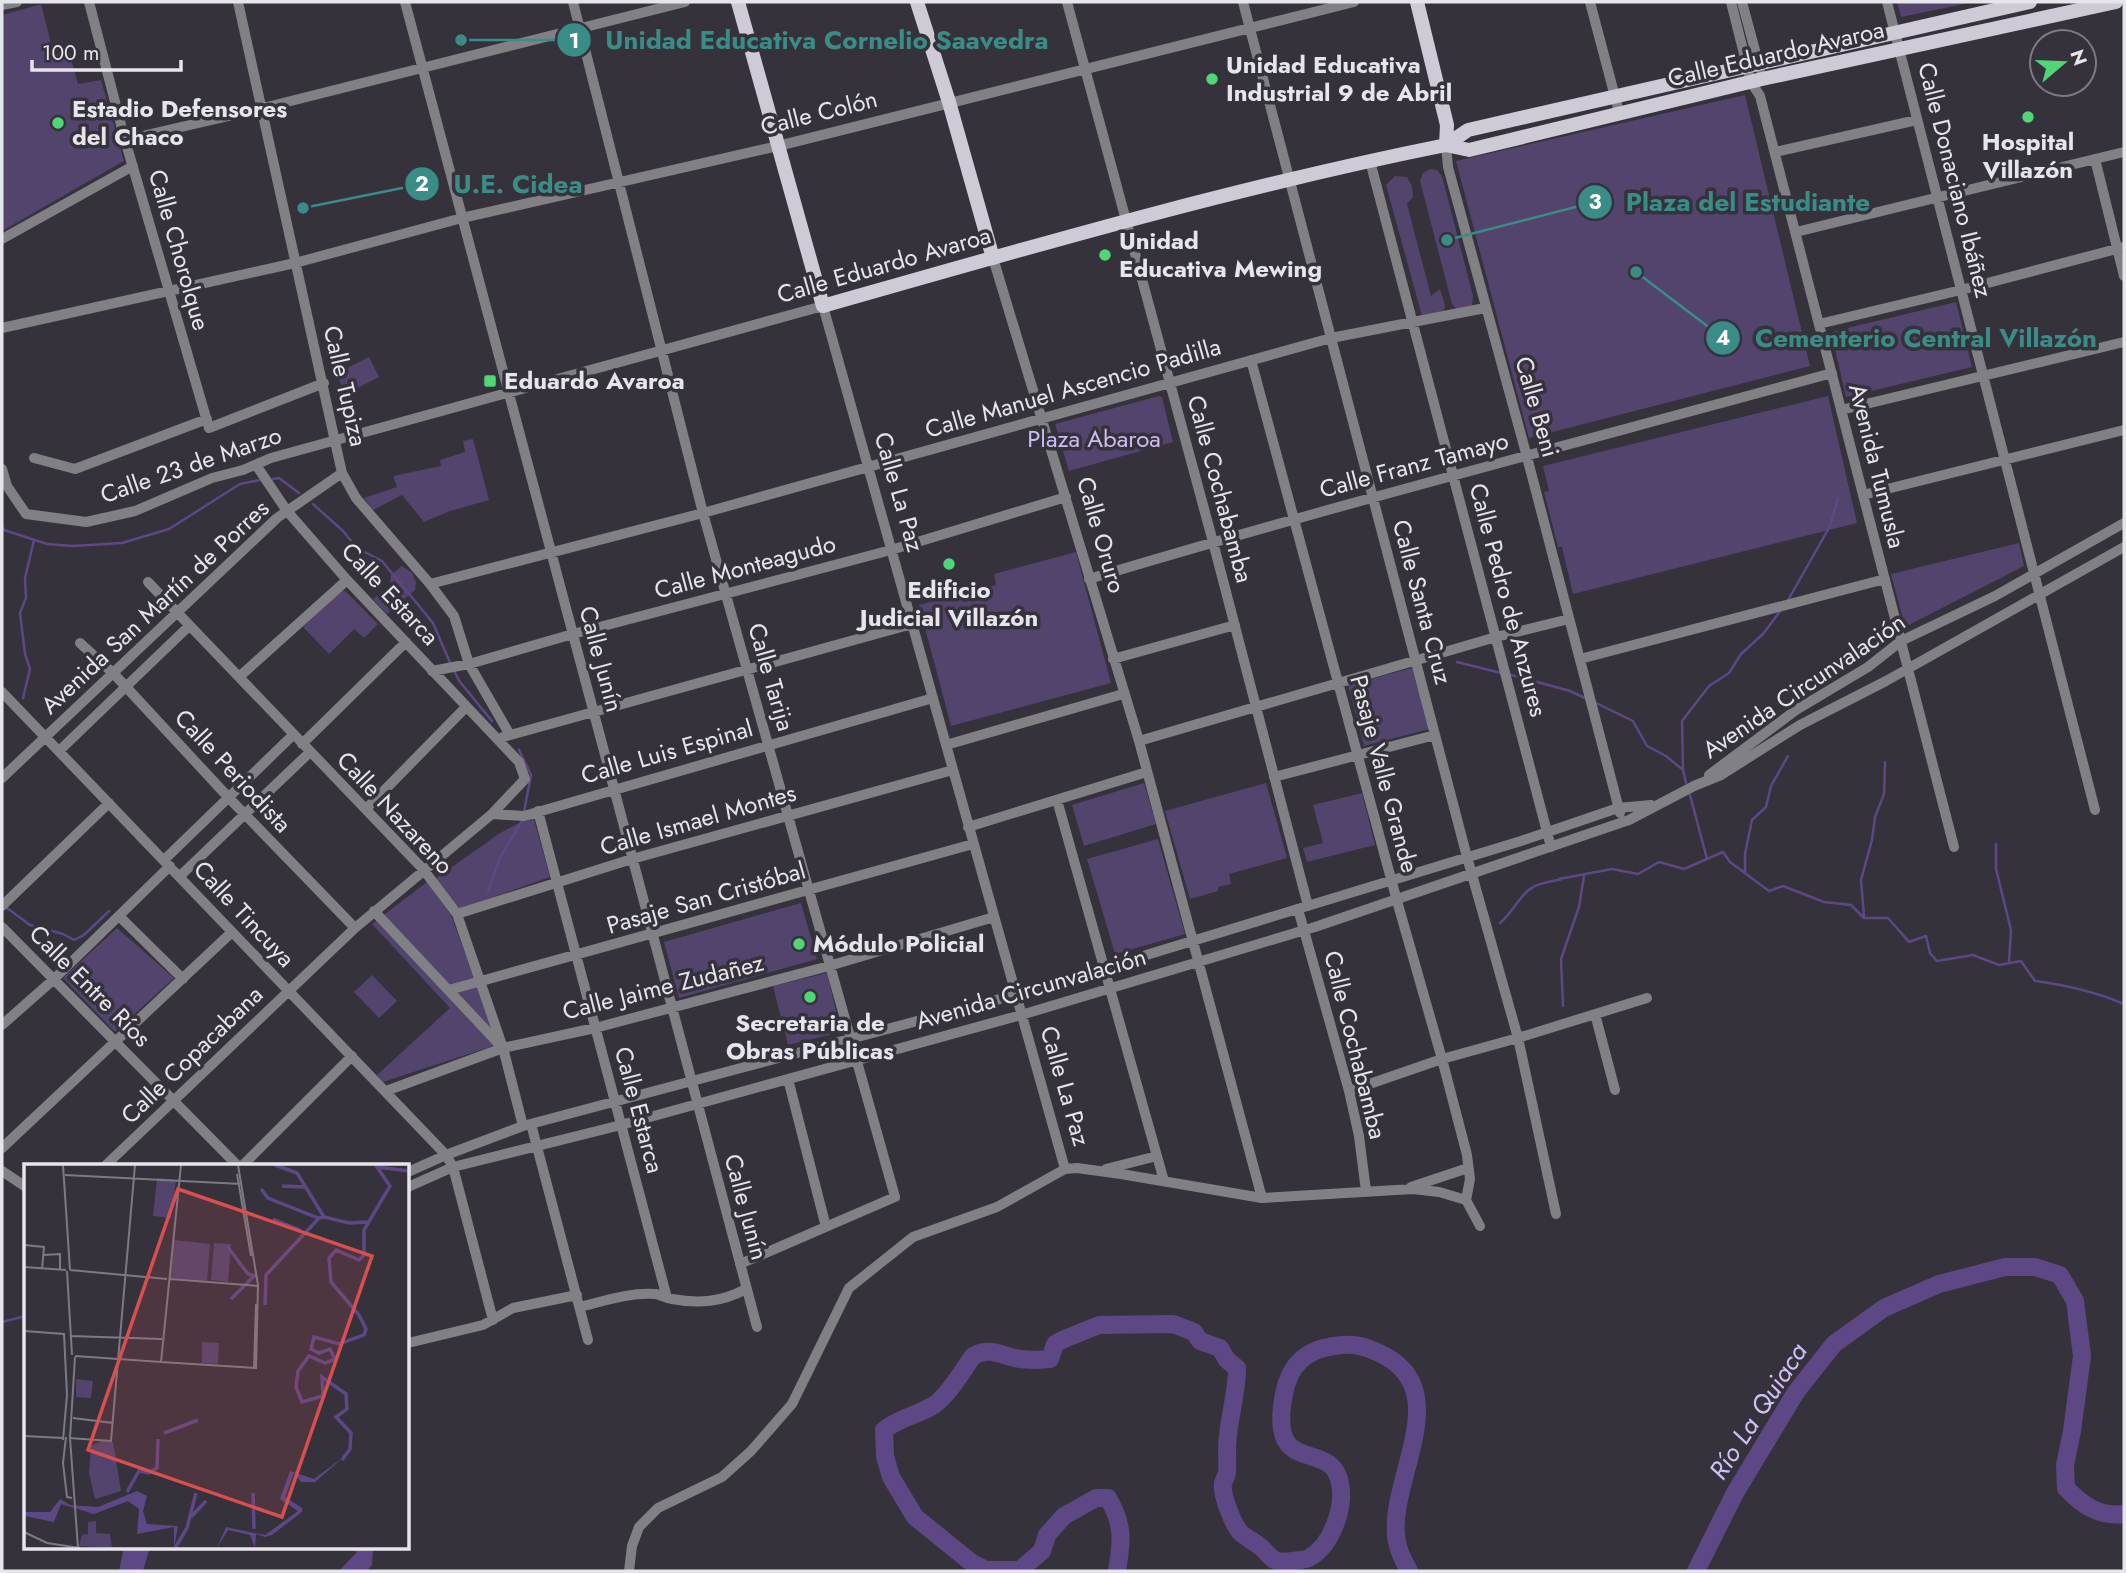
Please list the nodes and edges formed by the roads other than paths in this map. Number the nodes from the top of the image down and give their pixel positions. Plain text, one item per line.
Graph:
1 (17, 2) edge
2 (89, 2) edge
3 (238, 2) edge
4 (405, 2) edge
5 (573, 2) edge
6 (685, 2) edge
7 (738, 2) edge
8 (917, 2) edge
9 (1067, 2) edge
10 (1242, 2) edge
11 (1354, 2) edge
12 (1418, 2) edge
13 (1590, 2) edge
14 (1731, 2) edge
15 (1742, 2) edge
16 (1887, 2) edge
17 (2029, 2) edge
18 (2116, 2) edge
19 (2, 5) edge
20 (1249, 27) junction
21 (580, 28) junction
22 (1895, 32) junction
23 (1899, 49) junction
24 (1753, 64) junction
25 (1083, 68) junction
26 (423, 69) junction
27 (1757, 80) junction
28 (1615, 96) junction
29 (949, 102) junction
30 (262, 108) junction
31 (1619, 112) junction
32 (1917, 120) junction
33 (125, 140) junction
34 (1446, 145) junction
35 (778, 146) junction
36 (1775, 152) junction
37 (2124, 152) edge
38 (2095, 159) junction
39 (1370, 161) junction
40 (133, 166) junction
41 (1289, 179) junction
42 (620, 183) junction
43 (1938, 199) junction
44 (463, 218) junction
45 (1126, 221) junction
46 (1796, 232) junction
47 (2, 239) edge
48 (2121, 248) edge
49 (993, 258) junction
50 (295, 263) junction
51 (2124, 276) edge
52 (1961, 290) junction
53 (169, 291) junction
54 (823, 306) junction
55 (1485, 308) junction
56 (1412, 322) junction
57 (1819, 324) junction
58 (2, 328) edge
59 (1331, 338) junction
60 (2124, 342) edge
61 (661, 349) junction
62 (1251, 360) junction
63 (1832, 373) junction
64 (1983, 374) junction
65 (324, 383) junction
66 (1171, 383) junction
67 (509, 394) junction
68 (1841, 410) junction
69 (1043, 419) junction
70 (208, 424) junction
71 (2124, 430) edge
72 (337, 441) junction
73 (1527, 457) junction
74 (34, 458) dead end
75 (2006, 460) junction
76 (256, 465) junction
77 (868, 467) junction
78 (2, 469) edge
79 (342, 473) junction
80 (1453, 477) junction
81 (1863, 495) junction
82 (1066, 497) junction
83 (1372, 497) junction
84 (287, 512) junction
85 (703, 513) junction
86 (1293, 519) junction
87 (2124, 523) edge
88 (1213, 542) junction
89 (2124, 547) edge
90 (891, 550) junction
91 (551, 554) junction
92 (2035, 572) junction
93 (1089, 579) junction
94 (1885, 579) junction
95 (346, 580) junction
96 (148, 582) dead end
97 (430, 584) junction
98 (726, 593) junction
99 (2040, 594) junction
100 (178, 614) junction
101 (1569, 619) junction
102 (912, 624) junction
103 (1235, 625) junction
104 (189, 626) junction
105 (573, 634) junction
106 (1496, 637) junction
107 (1901, 641) junction
108 (406, 642) junction
109 (80, 643) dead end
110 (1113, 659) junction
111 (1580, 660) junction
112 (1415, 661) junction
113 (470, 664) junction
114 (1908, 668) junction
115 (747, 670) junction
116 (432, 671) junction
117 (114, 674) junction
118 (239, 677) junction
119 (1338, 682) junction
120 (124, 686) junction
121 (2, 692) edge
122 (1123, 694) junction
123 (933, 698) junction
124 (1255, 706) junction
125 (466, 707) junction
126 (593, 712) junction
127 (293, 735) junction
128 (510, 735) junction
129 (1434, 735) junction
130 (46, 738) junction
131 (497, 739) junction
132 (1139, 741) junction
133 (946, 745) junction
134 (768, 746) junction
135 (306, 748) junction
136 (59, 751) junction
137 (1357, 755) junction
138 (953, 770) junction
139 (1147, 772) junction
140 (1274, 777) junction
141 (2, 778) edge
142 (525, 779) joint
143 (1694, 786) junction
144 (614, 789) junction
145 (229, 798) junction
146 (1057, 800) junction
147 (109, 803) junction
148 (1657, 804) junction
149 (1618, 808) junction
150 (366, 809) junction
151 (2095, 810) dead end
152 (538, 811) junction
153 (492, 814) junction
154 (244, 815) junction
155 (788, 817) junction
156 (1622, 823) junction
157 (968, 827) junction
158 (1546, 830) junction
159 (973, 844) junction
160 (1551, 847) junction
161 (1954, 847) dead end
162 (1466, 857) junction
163 (632, 859) junction
164 (167, 863) junction
165 (423, 869) junction
166 (1471, 875) junction
167 (180, 876) junction
168 (1391, 880) junction
169 (556, 882) junction
170 (808, 891) junction
171 (1397, 901) junction
172 (2, 906) edge
173 (1303, 908) junction
174 (374, 911) junction
175 (457, 914) junction
176 (120, 916) junction
177 (993, 917) junction
178 (2, 927) edge
179 (355, 928) junction
180 (1304, 931) junction
181 (232, 932) junction
182 (652, 934) junction
183 (1192, 941) junction
184 (576, 956) junction
185 (1198, 962) junction
186 (829, 966) junction
187 (1104, 968) junction
188 (183, 979) junction
189 (53, 980) junction
190 (480, 983) junction
191 (1110, 989) junction
192 (449, 990) junction
193 (289, 991) junction
194 (1015, 995) junction
195 (1647, 998) dead end
196 (671, 1008) junction
197 (1595, 1014) junction
198 (1021, 1015) junction
199 (2, 1025) edge
200 (595, 1028) junction
201 (849, 1038) junction
202 (1518, 1038) junction
203 (116, 1042) junction
204 (503, 1048) junction
205 (352, 1056) junction
206 (1442, 1059) junction
207 (856, 1061) junction
208 (788, 1079) junction
209 (691, 1080) junction
210 (1615, 1090) dead end
211 (386, 1091) junction
212 (1349, 1091) junction
213 (174, 1100) junction
214 (615, 1102) junction
215 (697, 1104) junction
216 (527, 1125) junction
217 (621, 1125) junction
218 (537, 1146) junction
219 (2, 1148) edge
220 (446, 1155) junction
221 (1157, 1156) junction
222 (107, 1164) edge
223 (236, 1164) edge
224 (244, 1164) edge
225 (453, 1167) junction
226 (1468, 1168) junction
227 (1065, 1169) junction
228 (2, 1171) edge
229 (410, 1171) edge
230 (1097, 1172) junction
231 (1164, 1181) junction
232 (24, 1186) edge
233 (410, 1186) edge
234 (1404, 1189) junction
235 (1366, 1191) junction
236 (1262, 1198) junction
237 (1466, 1200) junction
238 (1556, 1214) dead end
239 (1480, 1226) dead end
240 (826, 1227) junction
241 (740, 1264) junction
242 (746, 1289) junction
243 (667, 1298) junction
244 (578, 1301) junction
245 (493, 1320) junction
246 (757, 1326) dead end
247 (589, 1340) dead end
248 (410, 1343) edge
249 (629, 1571) edge

1 - 19 street
2 - 33 street, Calle Chorolque
3 - 30 street, Calle Tupiza
4 - 26 street, Calle Junín
5 - 21 street, Calle Tarija
6 - 21 street
7 - 35 main road, Calle La Paz
8 - 29 main road, Calle Oruro
9 - 25 street, Calle Cochabamba
10 - 20 street, Calle Santa Cruz
11 - 20 street, Calle Colón
12 - 34 main road, Calle Beni
13 - 28 street
14 - 24 street, Avenida Tumusla
15 - 24 street, Avenida Tumusla
16 - 22 street, Calle Donaciano Ibáñez
17 - 22 main road, Calle Eduardo Avaroa
18 - 23 main road, Calle Eduardo Avaroa
20 - 25 street, Calle Colón
20 - 41 street, Calle Santa Cruz
21 - 26 street
21 - 42 street, Calle Tarija
22 - 23 street, Calle Donaciano Ibáñez
22 - 24 main road, Calle Eduardo Avaroa
23 - 27 main road, Calle Eduardo Avaroa
23 - 32 street, Calle Donaciano Ibáñez
24 - 27 street, Avenida Tumusla
24 - 28 main road, Calle Eduardo Avaroa
25 - 29 street, Calle Colón
25 - 45 street, Calle Cochabamba
26 - 30 street
26 - 44 street, Calle Junín
27 - 31 main road, Calle Eduardo Avaroa
27 - 36 street, Avenida Tumusla
28 - 31 street
28 - 34 main road, Calle Eduardo Avaroa
29 - 35 street, Calle Colón
29 - 49 main road, Calle Oruro
30 - 33 street
30 - 50 street, Calle Tupiza
31 - 34 main road, Calle Eduardo Avaroa
32 - 36 street
32 - 43 street, Calle Donaciano Ibáñez
33 - 40 street, Calle Chorolque
34 - 39 main road, Calle Eduardo Avaroa
34 - 55 street, Calle Beni
35 - 42 street, Calle Colón
35 - 54 main road, Calle La Paz
36 - 46 street, Avenida Tumusla
37 - 38 street
38 - 43 street
38 - 48 street
39 - 41 main road, Calle Eduardo Avaroa
39 - 56 street, Calle Pedro de Anzures
40 - 47 street
40 - 53 street, Calle Chorolque
41 - 45 main road, Calle Eduardo Avaroa
41 - 59 street, Calle Santa Cruz
42 - 44 street, Calle Colón
42 - 61 street, Calle Tarija
43 - 46 street
43 - 52 street, Calle Donaciano Ibáñez
44 - 50 street, Calle Colón
44 - 67 street, Calle Junín
45 - 49 main road, Calle Eduardo Avaroa
45 - 66 street, Calle Cochabamba
46 - 57 street, Avenida Tumusla
48 - 51 street
48 - 52 street
49 - 54 main road, Calle Eduardo Avaroa
49 - 69 street, Calle Oruro
50 - 53 street, Calle Colón
50 - 65 street, Calle Tupiza
52 - 57 street
52 - 64 street, Calle Donaciano Ibáñez
53 - 58 street, Calle Colón
53 - 70 street, Calle Chorolque
54 - 61 street, Calle Eduardo Avaroa
54 - 77 street, Calle La Paz
55 - 56 street, Calle Manuel Ascencio Padilla
55 - 73 street, Calle Beni
56 - 59 street, Calle Manuel Ascencio Padilla
56 - 80 street, Calle Pedro de Anzures
57 - 63 street, Avenida Tumusla
59 - 62 street, Calle Manuel Ascencio Padilla
59 - 83 street, Calle Santa Cruz
60 - 64 street
61 - 67 street, Calle Eduardo Avaroa
61 - 85 street, Calle Tarija
62 - 66 street, Calle Manuel Ascencio Padilla
62 - 86 street, Pasaje Valle Grande
63 - 68 street, Avenida Tumusla
63 - 73 street, Calle Franz Tamayo
64 - 68 street
64 - 75 street, Calle Donaciano Ibáñez
65 - 70 street
65 - 72 street, Calle Tupiza
66 - 69 street, Calle Manuel Ascencio Padilla
66 - 88 street, Calle Cochabamba
67 - 72 street, Calle Eduardo Avaroa
67 - 91 street, Calle Junín
68 - 81 street, Avenida Tumusla
69 - 77 street, Calle Manuel Ascencio Padilla
69 - 82 street, Calle Oruro
70 - 74 street
71 - 75 street
72 - 76 street, Calle 23 de Marzo
72 - 79 street, Calle Tupiza
73 - 80 street, Calle Franz Tamayo
73 - 101 street, Calle Beni
75 - 81 street
75 - 92 street, Calle Donaciano Ibáñez
76 - 78 street, Calle 23 de Marzo
76 - 84 street, Calle Estarca
77 - 85 street, Calle Manuel Ascencio Padilla
77 - 90 street, Calle La Paz
79 - 84 street, Avenida San Martín de Porres
79 - 97 street, Calle Tupiza
80 - 83 street, Calle Franz Tamayo
80 - 106 street, Calle Pedro de Anzures
81 - 94 street, Avenida Tumusla
82 - 90 street, Calle Monteagudo
82 - 93 street, Calle Oruro
83 - 86 street, Calle Franz Tamayo
83 - 112 street, Calle Santa Cruz
84 - 95 street, Calle Estarca
84 - 100 street, Avenida San Martín de Porres
85 - 91 street, Calle Manuel Ascencio Padilla
85 - 98 street, Calle Tarija
86 - 88 street, Calle Franz Tamayo
86 - 119 street, Pasaje Valle Grande
87 - 92 street, Avenida Circunvalación
88 - 93 street, Calle Franz Tamayo
88 - 103 street, Calle Cochabamba
89 - 99 street, Avenida Circunvalación
90 - 98 street, Calle Monteagudo
90 - 102 street, Calle La Paz
91 - 97 street, Calle Manuel Ascencio Padilla
91 - 105 street, Calle Junín
92 - 99 street, Calle Donaciano Ibáñez
92 - 107 street, Avenida Circunvalación
93 - 110 street, Calle Oruro
94 - 107 street, Avenida Tumusla
94 - 111 street
95 - 108 street, Calle Estarca
95 - 118 street
96 - 100 street, Calle Nazareno
97 - 113 street, Calle Tupiza
98 - 105 street, Calle Monteagudo
98 - 115 street, Calle Tarija
99 - 114 street, Avenida Circunvalación
99 - 151 street, Calle Donaciano Ibáñez
100 - 104 street, Calle Nazareno
100 - 117 street, Avenida San Martín de Porres
101 - 106 street
101 - 111 street, Calle Beni
102 - 115 street
102 - 123 street, Calle La Paz
103 - 110 street
103 - 124 street, Calle Cochabamba
104 - 118 street, Calle Nazareno
104 - 120 street, Avenida San Martín de Porres
105 - 113 street, Calle Monteagudo
105 - 126 street, Calle Junín
106 - 112 street
106 - 158 street, Calle Pedro de Anzures
107 - 114 street, Avenida Tumusla
107 - 143 street, Avenida Circunvalación
108 - 116 street, Calle Estarca
108 - 135 street
109 - 117 street, Calle Periodista
110 - 122 street, Calle Oruro
111 - 149 street, Calle Beni
112 - 119 street
112 - 129 street, Calle Santa Cruz
113 - 116 street, Calle Monteagudo
113 - 128 street, Calle Tupiza
114 - 143 street, Avenida Circunvalación
114 - 161 street, Avenida Tumusla
115 - 126 street
115 - 134 street, Calle Tarija
116 - 125 street, Calle Estarca
117 - 120 street, Calle Periodista
117 - 130 street, Avenida San Martín de Porres
118 - 127 street, Calle Nazareno
119 - 124 street
119 - 137 street, Pasaje Valle Grande
120 - 136 street, Avenida San Martín de Porres
120 - 145 street, Calle Periodista
121 - 130 street, Calle Tincuya
122 - 132 street, Calle Oruro
122 - 133 street
123 - 133 street, Calle La Paz
123 - 134 street, Calle Luis Espinal
124 - 132 street
124 - 140 street, Calle Cochabamba
125 - 131 street, Calle Estarca
125 - 150 street
126 - 128 street
126 - 144 street, Calle Junín
127 - 135 street, Calle Nazareno
127 - 145 street
128 - 131 street
129 - 137 street
129 - 162 street, Calle Santa Cruz
130 - 136 street, Calle Tincuya
130 - 141 street, Avenida San Martín de Porres
131 - 142 street, Calle Estarca
132 - 139 street, Calle Oruro
133 - 138 street, Calle La Paz
134 - 144 street, Calle Luis Espinal
134 - 155 street, Calle Tarija
135 - 150 street, Calle Nazareno
135 - 154 street
136 - 147 street, Calle Tincuya
137 - 140 street
137 - 168 street, Pasaje Valle Grande
138 - 155 street, Calle Ismael Montes
138 - 157 street, Calle La Paz
139 - 146 street
139 - 183 street, Calle Oruro
140 - 173 street, Calle Cochabamba
142 - 153 street, Calle Copacabana
143 - 148 street, Avenida Circunvalación
144 - 152 street, Calle Luis Espinal
144 - 163 street, Calle Junín
145 - 154 street, Calle Periodista
145 - 164 street
146 - 157 street
146 - 187 street
147 - 164 street, Calle Tincuya
147 - 172 street
148 - 149 street, Avenida Circunvalación
148 - 156 street, Avenida Circunvalación
149 - 156 street, Calle Beni
149 - 158 street, Avenida Circunvalación
150 - 165 street, Calle Nazareno
152 - 153 street, Calle Luis Espinal
152 - 169 street, Calle Estarca
153 - 165 street, Calle Copacabana
154 - 167 street
154 - 179 street, Calle Periodista
155 - 163 street, Calle Ismael Montes
155 - 170 street, Calle Tarija
156 - 160 street, Avenida Circunvalación
157 - 159 street, Calle La Paz
158 - 160 street, Calle Pedro de Anzures
158 - 162 street, Avenida Circunvalación
159 - 170 street, Pasaje San Cristóbal
159 - 177 street, Calle La Paz
160 - 166 street, Avenida Circunvalación
162 - 166 street, Calle Santa Cruz
162 - 168 street, Avenida Circunvalación
163 - 169 street, Calle Ismael Montes
163 - 182 street, Calle Junín
164 - 167 street, Calle Tincuya
164 - 176 street
165 - 174 street, Calle Copacabana
165 - 175 street, Calle Nazareno
166 - 171 street, Avenida Circunvalación
166 - 202 street, Calle Santa Cruz
167 - 181 street, Calle Tincuya
168 - 171 street, Pasaje Valle Grande
168 - 173 street, Avenida Circunvalación
169 - 175 street, Calle Ismael Montes
169 - 184 street, Calle Estarca
170 - 182 street, Pasaje San Cristóbal
170 - 186 street, Calle Tarija
171 - 180 street, Avenida Circunvalación
171 - 206 street, Pasaje Valle Grande
173 - 180 street, Calle Cochabamba
173 - 183 street, Avenida Circunvalación
174 - 179 street, Calle Copacabana
174 - 192 street
175 - 190 street, Calle Nazareno
176 - 188 street
176 - 189 street
177 - 186 street, Calle Jaime Zudañez
177 - 194 street, Calle La Paz
178 - 189 street, Calle Entre Ríos
179 - 193 street, Calle Copacabana
180 - 185 street, Avenida Circunvalación
180 - 212 street, Calle Cochabamba
181 - 188 street
181 - 193 street, Calle Tincuya
182 - 184 street, Pasaje San Cristóbal
182 - 196 street, Calle Junín
183 - 185 street, Calle Oruro
183 - 187 street, Avenida Circunvalación
184 - 190 street, Pasaje San Cristóbal
184 - 200 street, Calle Estarca
185 - 191 street, Avenida Circunvalación
185 - 236 street, Calle Oruro
186 - 196 street, Calle Jaime Zudañez
186 - 201 street, Calle Tarija
187 - 191 street
187 - 194 street, Avenida Circunvalación
188 - 203 street
189 - 199 street
189 - 203 street, Calle Entre Ríos
190 - 192 street, Pasaje San Cristóbal
190 - 204 street, Calle Nazareno
191 - 198 street, Avenida Circunvalación
191 - 221 street
192 - 204 street
193 - 205 street, Calle Tincuya
193 - 213 street, Calle Copacabana
194 - 198 street, Calle La Paz
194 - 201 street, Avenida Circunvalación
195 - 197 street
196 - 200 street, Calle Jaime Zudañez
196 - 209 street, Calle Junín
197 - 202 street
197 - 210 street
198 - 207 street, Avenida Circunvalación
198 - 227 street, Calle La Paz
200 - 204 street, Calle Jaime Zudañez
200 - 214 street, Calle Estarca
201 - 207 street, Calle Tarija
201 - 209 street, Avenida Circunvalación
202 - 206 street
202 - 238 street, Calle Santa Cruz
203 - 213 street, Calle Entre Ríos
203 - 219 street
204 - 211 street, Calle Jaime Zudañez
204 - 216 street, Calle Nazareno
205 - 211 street, Calle Tincuya
205 - 224 street
206 - 212 street
206 - 226 street, Pasaje Valle Grande
207 - 208 street, Avenida Circunvalación
207 - 240 street, Calle Tarija
208 - 215 street, Avenida Circunvalación
208 - 240 street
209 - 214 street, Avenida Circunvalación
209 - 215 street, Calle Junín
211 - 220 street, Calle Tincuya
212 - 235 street, Calle Cochabamba
213 - 222 street, Calle Copacabana
213 - 223 street, Calle Entre Ríos
214 - 216 street, Avenida Circunvalación
214 - 217 street, Calle Estarca
215 - 217 street, Avenida Circunvalación
215 - 241 street, Calle Junín
216 - 218 street, Calle Nazareno
216 - 220 street, Avenida Circunvalación
217 - 218 street, Avenida Circunvalación
217 - 243 street, Calle Estarca
218 - 225 street, Avenida Circunvalación
218 - 244 street, Calle Nazareno
220 - 225 street, Calle Tincuya
220 - 229 street, Avenida Circunvalación
221 - 230 street
221 - 231 street
225 - 233 street, Avenida Circunvalación
225 - 245 street, Calle Tincuya
226 - 234 street
226 - 237 street, Pasaje Valle Grande
227 - 230 street
227 - 249 street
228 - 232 street
230 - 231 street
231 - 236 street
234 - 235 street
234 - 237 street
235 - 236 street
237 - 239 street
240 - 241 street, Calle Tarija
241 - 242 street, Calle Junín
242 - 243 street
242 - 246 street, Calle Junín
243 - 244 street
244 - 245 street
244 - 247 street, Calle Nazareno
245 - 248 street

